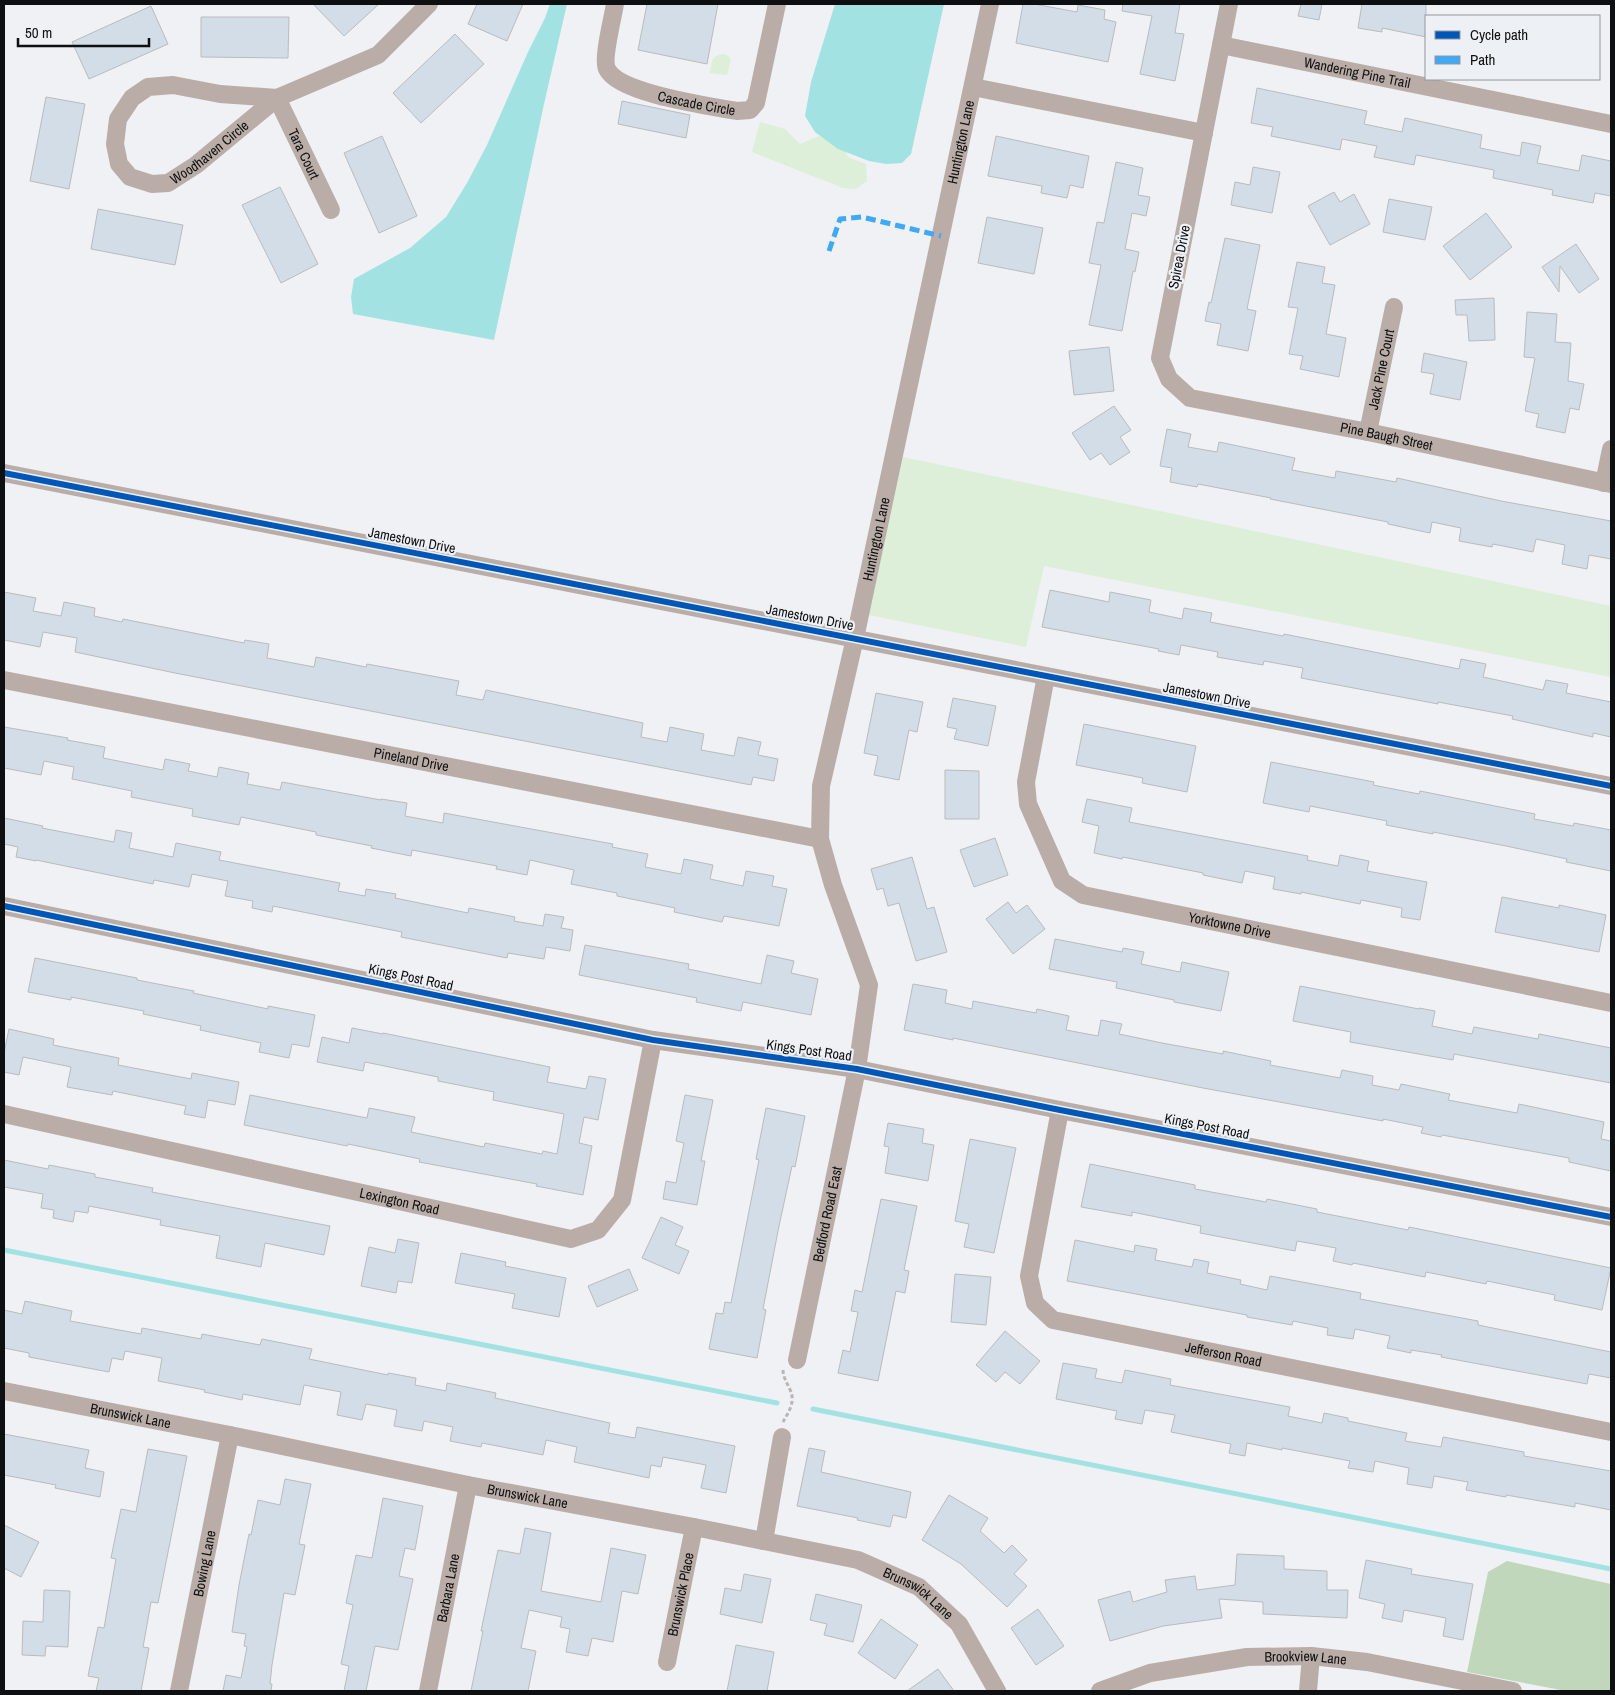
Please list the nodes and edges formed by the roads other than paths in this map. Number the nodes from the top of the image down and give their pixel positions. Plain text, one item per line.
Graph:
1 (430, 4) edge
2 (615, 4) edge
3 (776, 4) edge
4 (990, 4) edge
5 (1229, 4) edge
6 (1221, 45) junction
7 (974, 87) junction
8 (277, 98) junction
9 (1611, 124) edge
10 (1204, 133) junction
11 (331, 210) dead end
12 (1394, 307) dead end
13 (1169, 379) joint
14 (1368, 432) junction
15 (1611, 449) edge
16 (4, 473) edge
17 (1608, 483) edge
18 (855, 638) junction
19 (1046, 676) junction
20 (4, 680) edge
21 (1611, 786) edge
22 (820, 839) junction
23 (4, 906) edge
24 (1611, 1003) edge
25 (653, 1040) junction
26 (857, 1069) junction
27 (1060, 1110) junction
28 (4, 1114) edge
29 (1611, 1216) edge
30 (797, 1360) dead end
31 (4, 1391) edge
32 (1611, 1432) edge
33 (230, 1435) junction
34 (782, 1437) dead end
35 (468, 1485) junction
36 (694, 1527) junction
37 (764, 1541) junction
38 (1310, 1656) junction
39 (667, 1662) dead end
40 (179, 1691) edge
41 (428, 1691) edge
42 (997, 1691) edge
43 (1100, 1691) edge
44 (1308, 1691) edge
45 (1513, 1691) edge

1 - 8 street, Woodhaven Circle
2 - 3 street, Cascade Circle
4 - 7 street, Huntington Lane
5 - 6 street, Spirea Drive
6 - 9 street, Wandering Pine Trail
6 - 10 street, Spirea Drive
7 - 10 street
7 - 18 street, Huntington Lane
8 - 8 street, Woodhaven Circle
8 - 11 street, Tara Court
10 - 13 street, Spirea Drive
12 - 14 street, Jack Pine Court
13 - 14 street, Pine Baugh Street
14 - 17 street, Pine Baugh Street
15 - 17 street
16 - 18 street, Jamestown Drive
18 - 19 street, Jamestown Drive
18 - 22 street, Huntington Lane
19 - 21 street, Jamestown Drive
19 - 24 street, Yorktowne Drive
20 - 22 street, Pineland Drive
22 - 26 street, Huntington Lane
23 - 25 street, Kings Post Road
25 - 26 street, Kings Post Road
25 - 28 street, Lexington Road
26 - 27 street, Kings Post Road
26 - 30 street, Bedford Road East
27 - 29 street, Kings Post Road
27 - 32 street, Jefferson Road
31 - 33 street, Brunswick Lane
33 - 35 street, Brunswick Lane
33 - 40 street, Bowing Lane
34 - 37 street
35 - 36 street, Brunswick Lane
35 - 41 street, Barbara Lane
36 - 37 street, Brunswick Lane
36 - 39 street, Brunswick Place
37 - 42 street, Brunswick Lane
38 - 43 street, Brookview Lane
38 - 44 street
38 - 45 street, Brookview Lane

